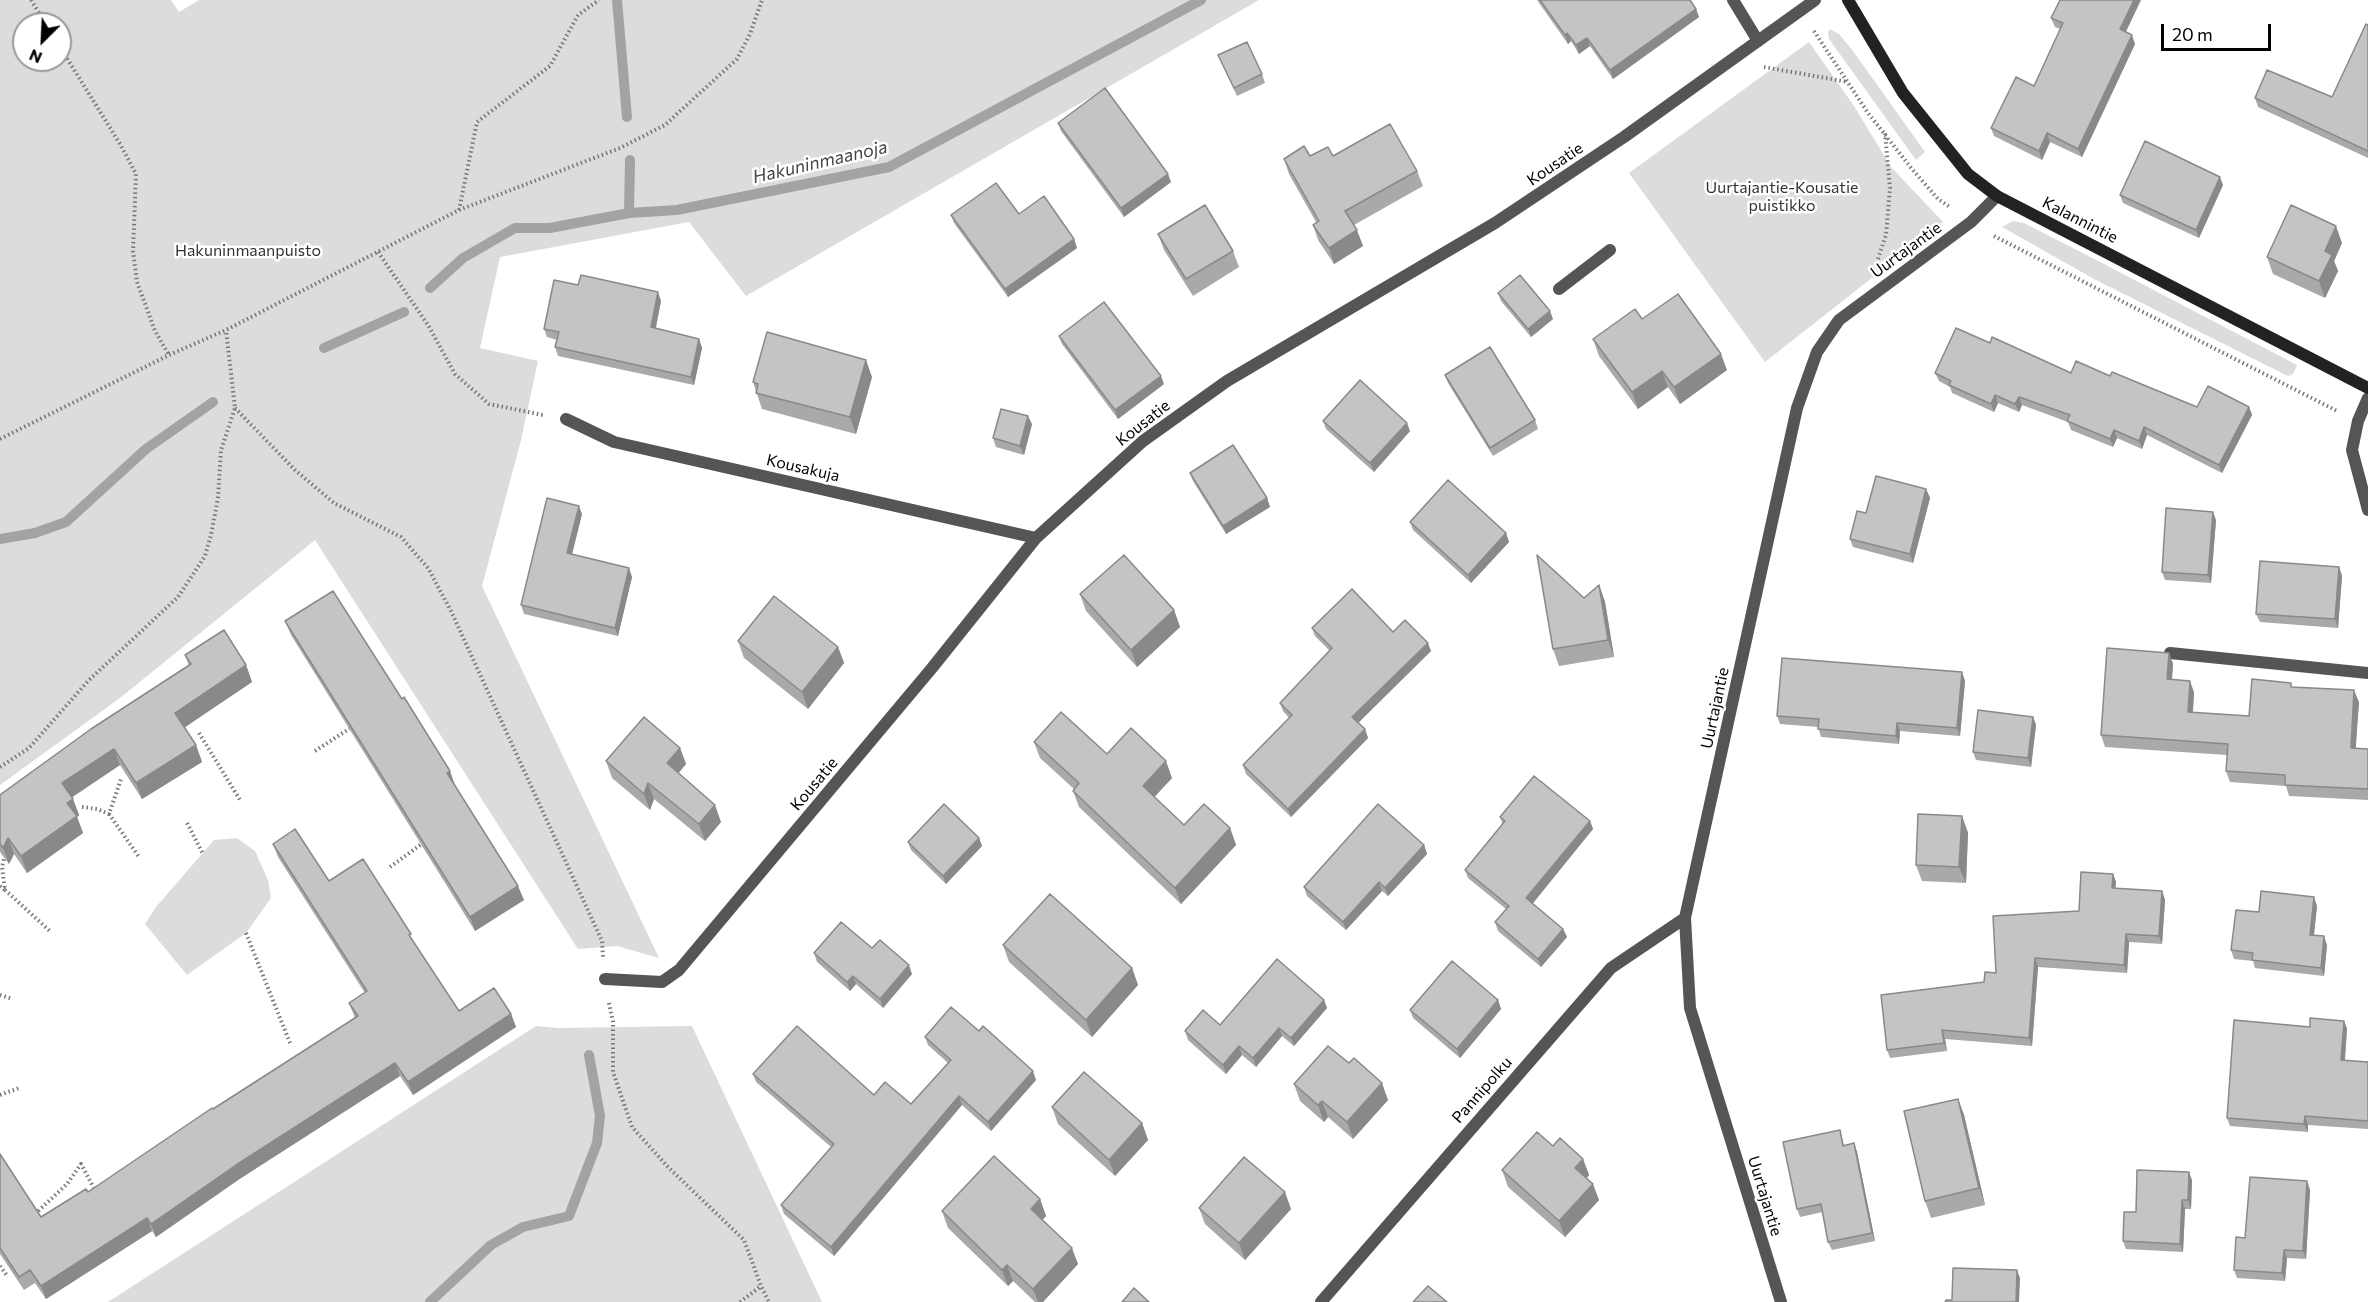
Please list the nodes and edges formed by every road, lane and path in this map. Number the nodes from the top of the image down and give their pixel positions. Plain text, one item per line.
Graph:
1 (598, 0) edge
2 (762, 0) edge
3 (1733, 0) edge
4 (1815, 0) edge
5 (1848, 0) edge
6 (1758, 41) junction
7 (1756, 65) dead end
8 (72, 66) edge
9 (1849, 82) dead end
10 (1885, 133) dead end
11 (1997, 196) junction
12 (459, 210) junction
13 (1610, 250) dead end
14 (378, 252) junction
15 (1560, 289) dead end
16 (1865, 300) junction
17 (226, 330) junction
18 (169, 355) junction
19 (2368, 388) edge
20 (2368, 398) edge
21 (236, 408) junction
22 (566, 419) joint
23 (0, 439) edge
24 (2368, 510) edge
25 (1036, 538) junction
26 (2170, 653) edge
27 (2368, 673) edge
28 (353, 726) edge
29 (199, 733) dead end
30 (315, 751) dead end
31 (0, 767) edge
32 (122, 779) edge
33 (240, 800) dead end
34 (82, 807) dead end
35 (109, 814) junction
36 (187, 823) dead end
37 (426, 841) edge
38 (5, 854) edge
39 (202, 854) dead end
40 (139, 857) dead end
41 (390, 867) dead end
42 (0, 886) edge
43 (5, 890) junction
44 (1685, 918) junction
45 (51, 932) dead end
46 (246, 933) dead end
47 (605, 979) junction
48 (0, 995) edge
49 (13, 999) dead end
50 (290, 1043) dead end
51 (19, 1088) dead end
52 (0, 1095) edge
53 (97, 1194) edge
54 (31, 1217) edge
55 (0, 1266) edge
56 (8, 1277) edge
57 (761, 1286) junction
58 (740, 1302) edge
59 (769, 1302) edge
60 (1321, 1302) edge
61 (1781, 1302) edge

1 - 12 path
2 - 12 path
3 - 6 street
4 - 6 street, Kousatie
5 - 11 street, Kalannintie
6 - 25 street, Kousatie
7 - 9 path
8 - 18 path
10 - 16 path
11 - 16 street, Uurtajantie
11 - 19 street, Kalannintie
12 - 14 path
13 - 15 street
14 - 17 path
14 - 22 path
16 - 44 street, Uurtajantie
17 - 18 path
17 - 21 path
18 - 23 path
20 - 24 street
21 - 31 path
21 - 47 path
22 - 25 street, Kousakuja
25 - 47 street, Kousatie
26 - 27 street
28 - 30 path
29 - 33 path
32 - 35 path
34 - 35 path
35 - 40 path
36 - 39 path
37 - 41 path
38 - 43 path
42 - 43 path
43 - 45 path
44 - 60 street, Pannipolku
44 - 61 street, Uurtajantie
46 - 50 path
47 - 57 path
48 - 49 path
51 - 52 path
53 - 54 path
55 - 56 path
57 - 58 path
57 - 59 path

